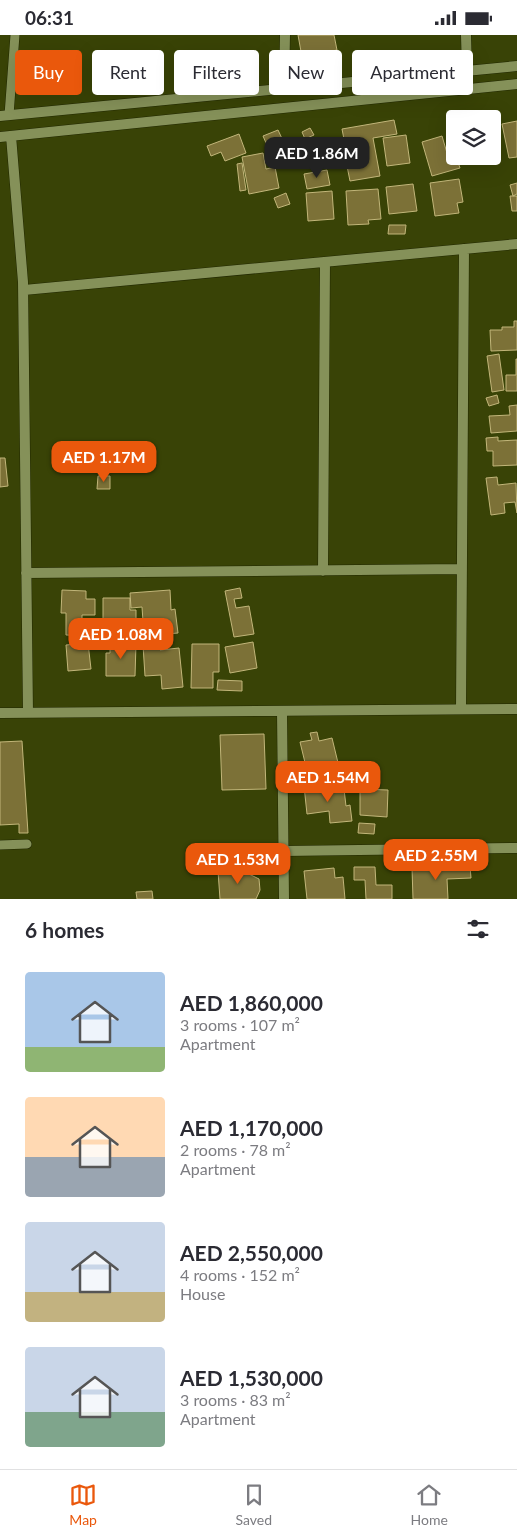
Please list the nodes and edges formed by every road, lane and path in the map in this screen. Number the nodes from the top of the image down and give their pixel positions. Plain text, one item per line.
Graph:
1 (15, 35) edge
2 (285, 35) edge
3 (466, 35) edge
4 (285, 50) edge
5 (466, 50) edge
6 (517, 65) edge
7 (473, 69) edge
8 (517, 84) edge
9 (269, 90) edge
10 (4, 116) edge
11 (5, 137) edge
12 (517, 244) edge
13 (464, 249) junction
14 (324, 262) junction
15 (24, 290) junction
16 (462, 569) junction
17 (323, 571) junction
18 (26, 573) junction
19 (461, 709) junction
20 (517, 709) edge
21 (282, 711) junction
22 (0, 713) edge
23 (28, 713) junction
24 (27, 844) dead end
25 (0, 845) edge
26 (517, 849) edge
27 (284, 851) junction
28 (284, 899) edge

1 - 10 lane
2 - 4 street
3 - 5 street
6 - 7 street
8 - 11 street
9 - 10 street
11 - 15 street
12 - 13 street
13 - 14 street
13 - 16 street
14 - 15 street
14 - 17 street
15 - 18 street
16 - 17 street
16 - 19 street
17 - 18 street
18 - 23 street
19 - 20 street
19 - 21 street
21 - 23 street
21 - 27 street
22 - 23 street
24 - 25 lane
26 - 27 street
27 - 28 street

